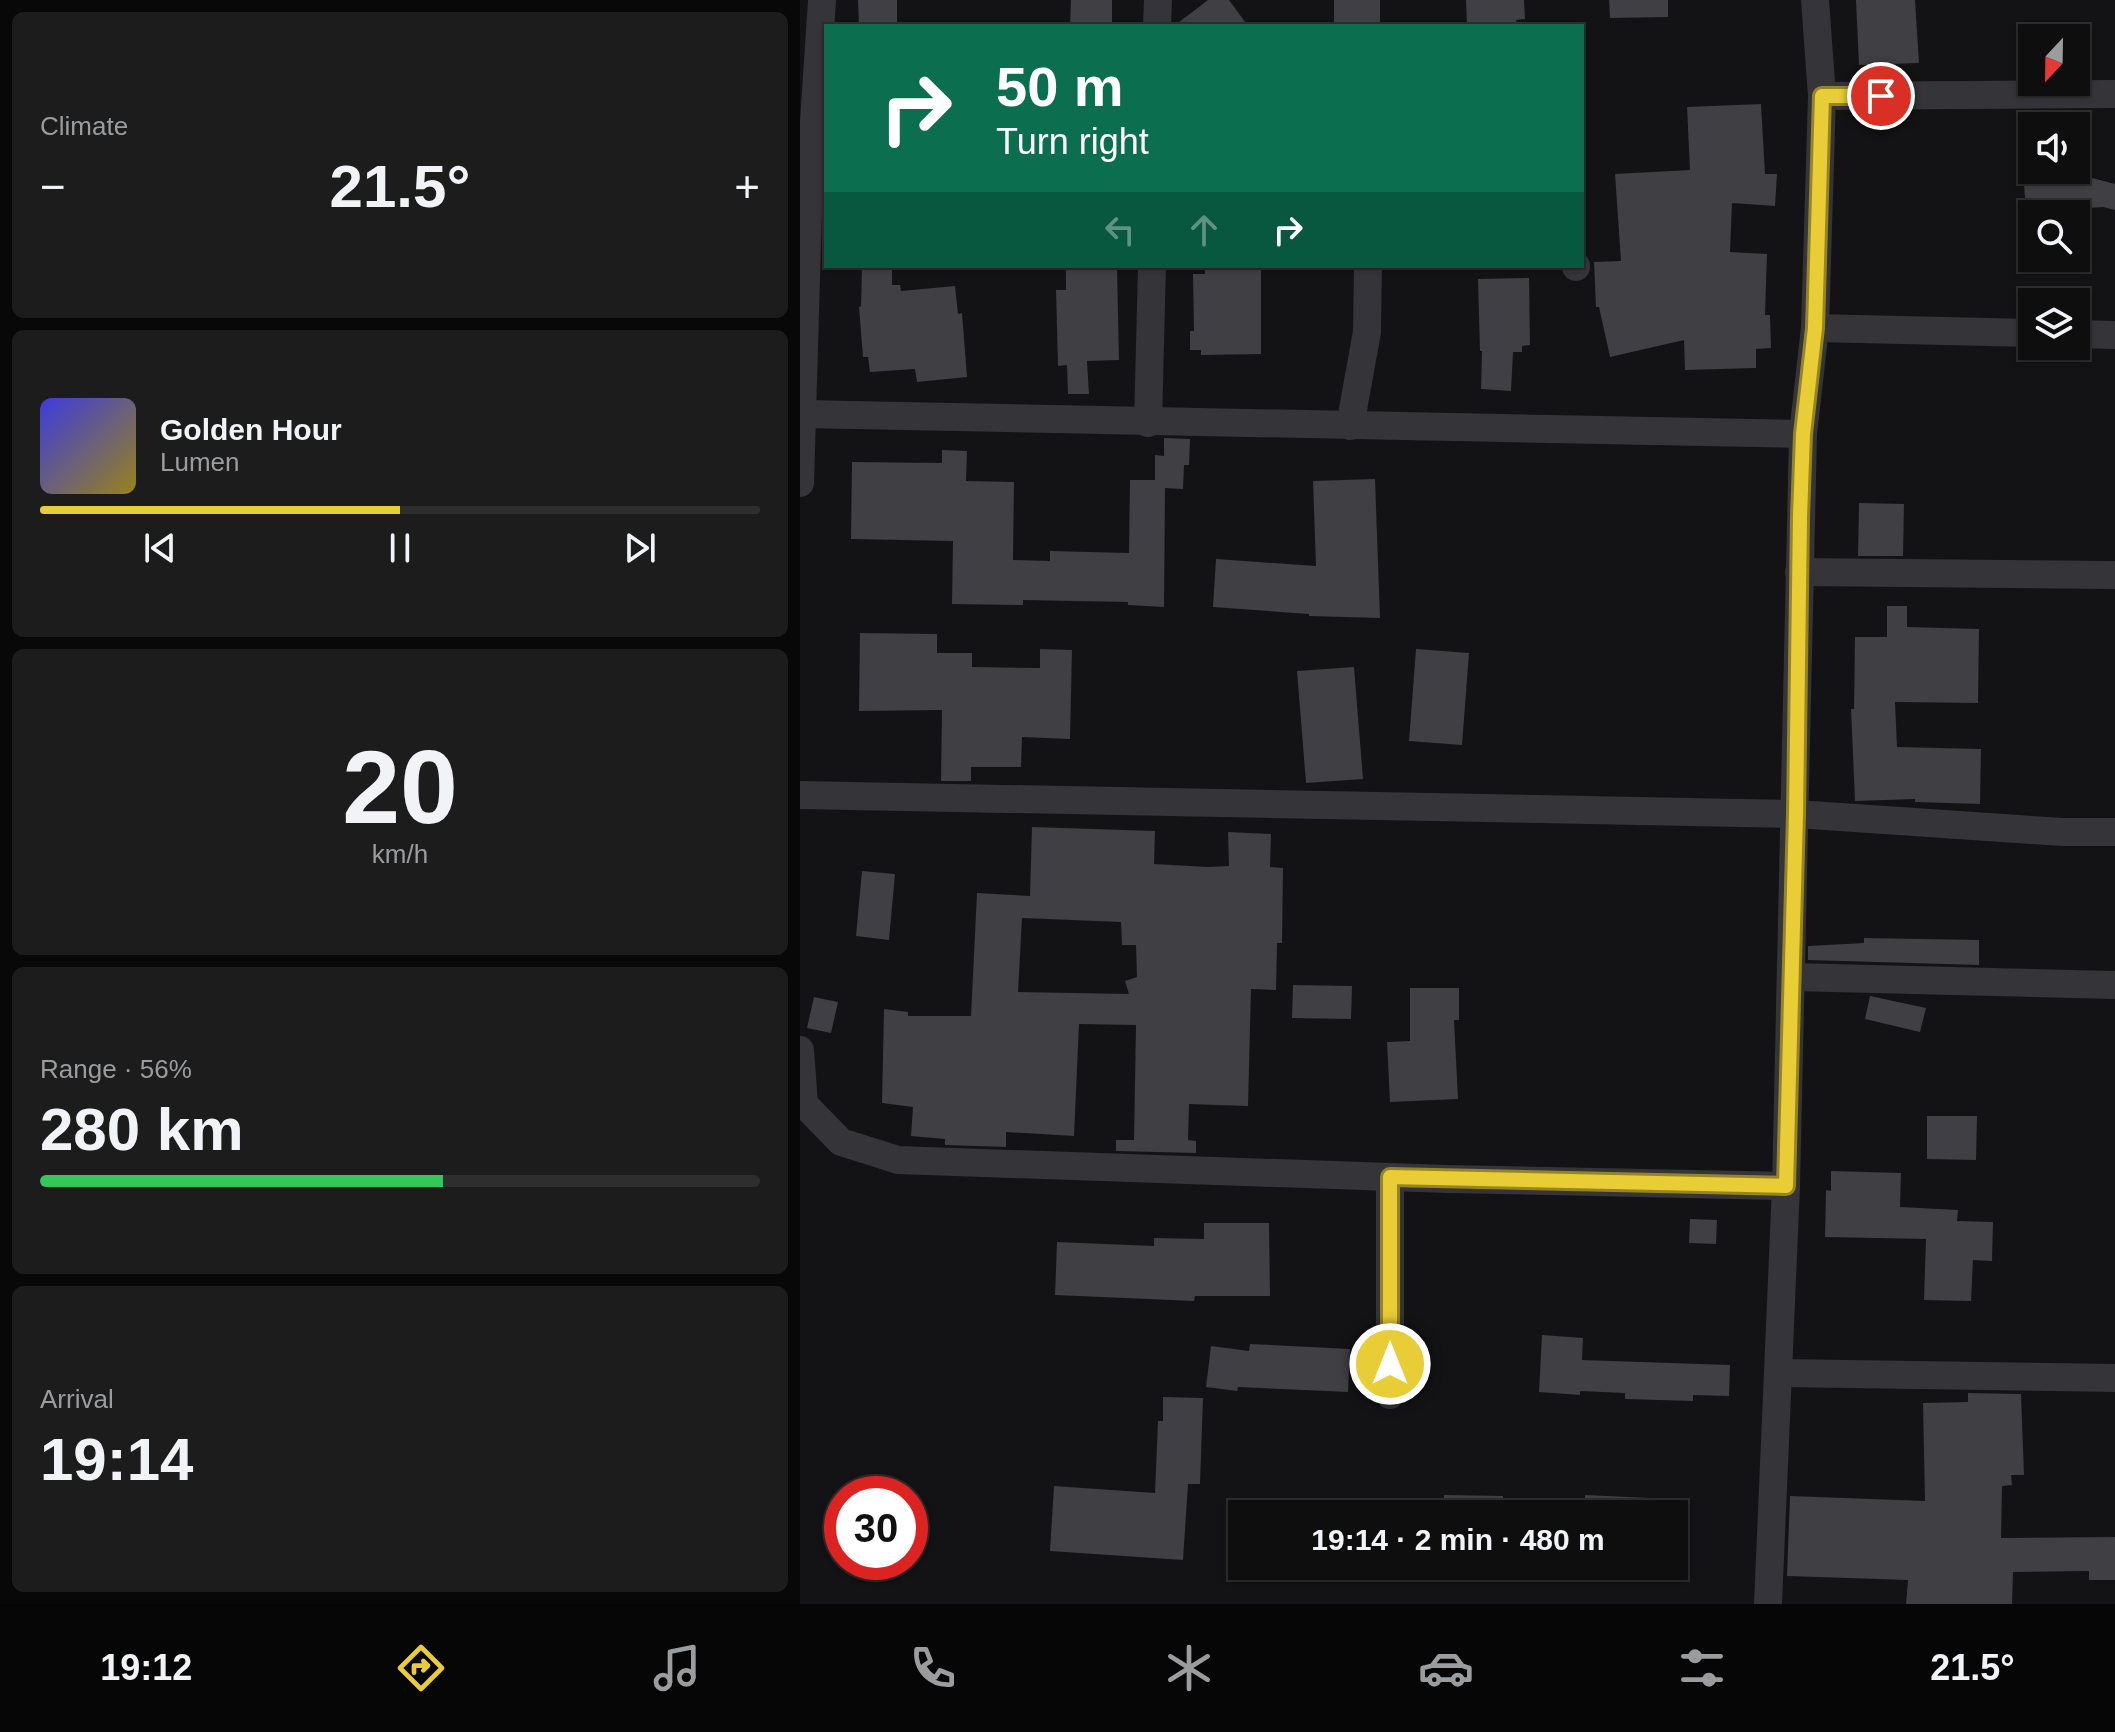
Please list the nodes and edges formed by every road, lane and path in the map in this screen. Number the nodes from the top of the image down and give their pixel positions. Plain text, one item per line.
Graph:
1 (822, 0) edge
2 (1158, 0) edge
3 (1815, 0) edge
4 (1157, 24) edge
5 (809, 44) edge
6 (2115, 94) edge
7 (1822, 96) junction
8 (1152, 268) edge
9 (1368, 268) edge
10 (1815, 328) junction
11 (2018, 333) edge
12 (2090, 334) edge
13 (2115, 335) edge
14 (802, 414) junction
15 (1148, 423) junction
16 (1350, 426) junction
17 (1803, 434) junction
18 (800, 483) edge
19 (1799, 572) junction
20 (2115, 575) edge
21 (800, 795) edge
22 (1796, 814) junction
23 (2115, 832) edge
24 (1792, 977) junction
25 (2115, 985) edge
26 (800, 1050) edge
27 (1390, 1177) junction
28 (1786, 1186) junction
29 (1780, 1373) junction
30 (2115, 1378) edge
31 (1390, 1395) dead end
32 (1768, 1604) edge

1 - 5 street
2 - 4 street
3 - 7 street
5 - 14 street
6 - 7 street
7 - 10 street
8 - 15 street
9 - 16 street
10 - 11 street
10 - 17 street
12 - 13 street
14 - 15 street
14 - 18 street
15 - 16 street
16 - 17 street
17 - 19 street
19 - 20 street
19 - 22 street
21 - 22 street
22 - 23 street
22 - 24 street
24 - 25 street
24 - 28 street
26 - 27 street
27 - 28 street
27 - 31 street
28 - 29 street
29 - 30 street
29 - 32 street

